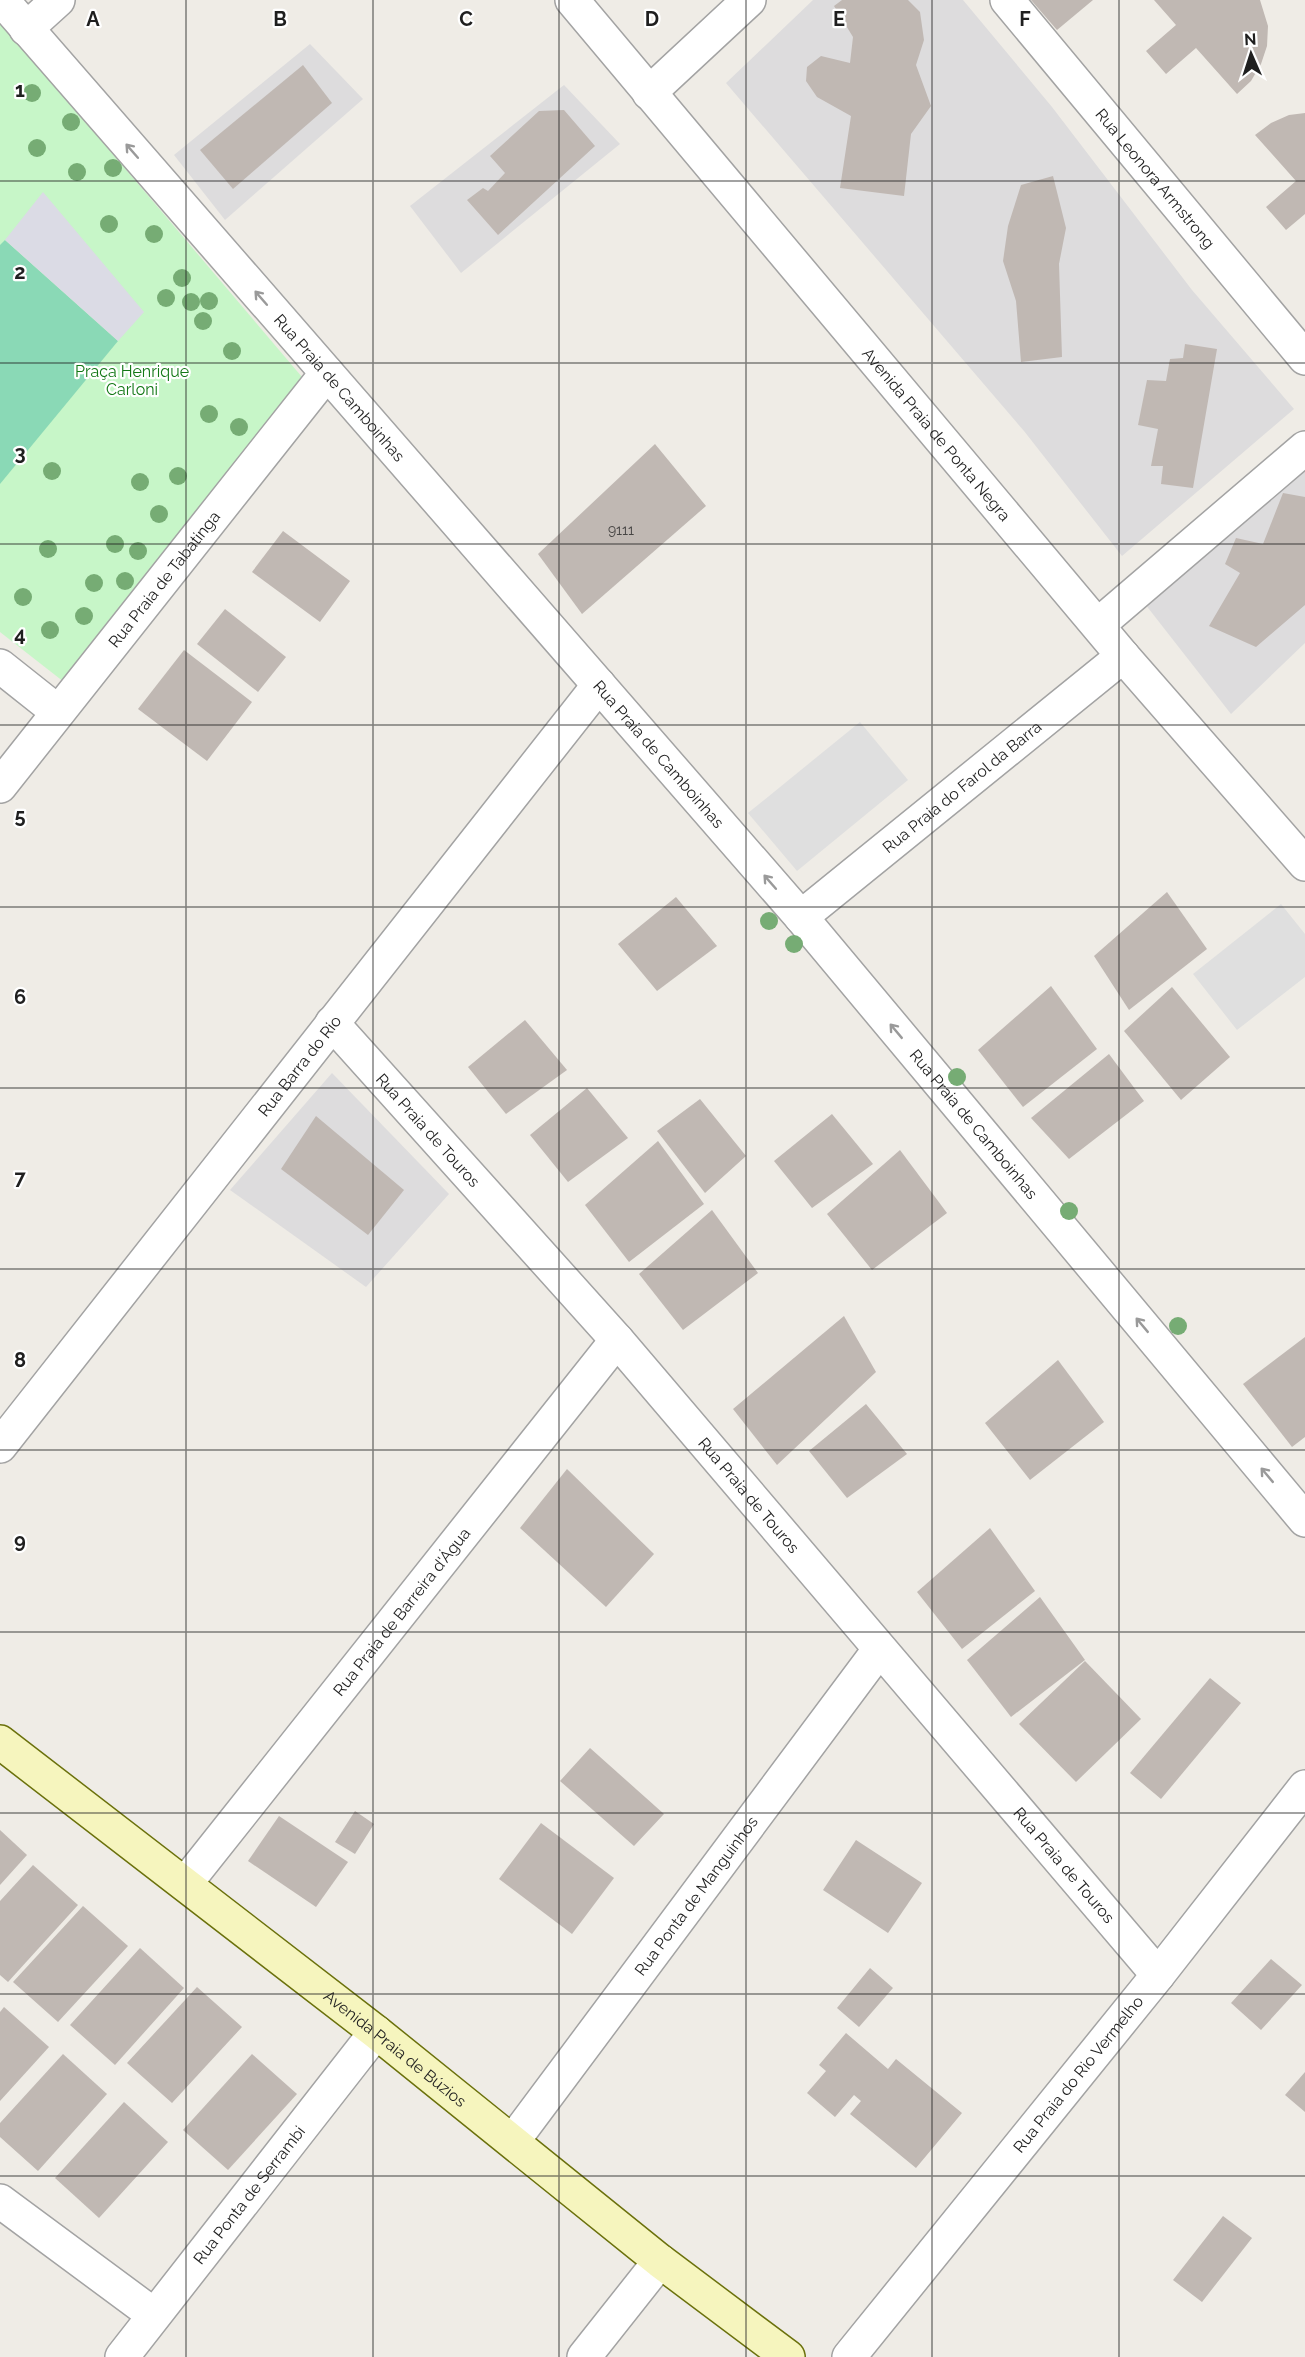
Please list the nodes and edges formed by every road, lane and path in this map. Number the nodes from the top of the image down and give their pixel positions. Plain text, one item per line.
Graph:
1 (2, 0) edge
2 (58, 0) edge
3 (572, 0) edge
4 (749, 0) edge
5 (1006, 0) edge
6 (26, 29) junction
7 (649, 93) junction
8 (1305, 358) edge
9 (327, 373) junction
10 (1305, 448) edge
11 (1098, 626) junction
12 (1123, 656) junction
13 (0, 666) edge
14 (599, 685) junction
15 (58, 712) junction
16 (0, 786) edge
17 (1305, 864) edge
18 (801, 917) junction
19 (332, 1023) junction
20 (616, 1340) junction
21 (0, 1446) edge
22 (1305, 1520) edge
23 (879, 1650) junction
24 (0, 1742) edge
25 (1305, 1787) edge
26 (185, 1884) junction
27 (1158, 1975) junction
28 (376, 2032) junction
29 (513, 2141) junction
30 (0, 2201) edge
31 (660, 2261) junction
32 (154, 2315) junction
33 (122, 2357) edge
34 (584, 2357) edge
35 (788, 2357) edge
36 (849, 2357) edge

1 - 6 street, Rua Praia de Camboinhas
2 - 6 street
3 - 7 street, Avenida Praia de Ponta Negra
4 - 7 street
5 - 8 street, Rua Leonora Armstrong
9 -> 6 street, Rua Praia de Camboinhas
7 - 11 street, Avenida Praia de Ponta Negra
9 - 14 street, Rua Praia de Camboinhas
9 - 15 street, Rua Praia de Tabatinga
10 - 11 street
11 - 12 street, Avenida Praia de Ponta Negra
12 - 17 street, Avenida Praia de Ponta Negra
12 - 18 street, Rua Praia do Farol da Barra
13 - 15 street
18 -> 14 street, Rua Praia de Camboinhas
14 - 19 street, Rua Barra do Rio
15 - 16 street, Rua Praia de Tabatinga
22 -> 18 street, Rua Praia de Camboinhas
19 - 20 street, Rua Praia de Touros
19 - 21 street, Rua Barra do Rio
20 - 23 street, Rua Praia de Touros
20 - 26 street, Rua Praia de Barreira d'Água
23 - 27 street, Rua Praia de Touros
23 - 29 street, Rua Ponta de Manguinhos
24 - 26 main road, Avenida Praia de Búzios
25 - 27 street, Rua Praia do Rio Vermelho
26 - 28 main road, Avenida Praia de Búzios
27 - 36 street, Rua Praia do Rio Vermelho
28 - 29 main road, Avenida Praia de Búzios
28 - 32 street, Rua Ponta de Serrambi
29 - 31 main road, Avenida Praia de Búzios
30 - 32 street
31 - 34 street
31 - 35 main road, Avenida Praia de Búzios
32 - 33 street, Rua Ponta de Serrambi

